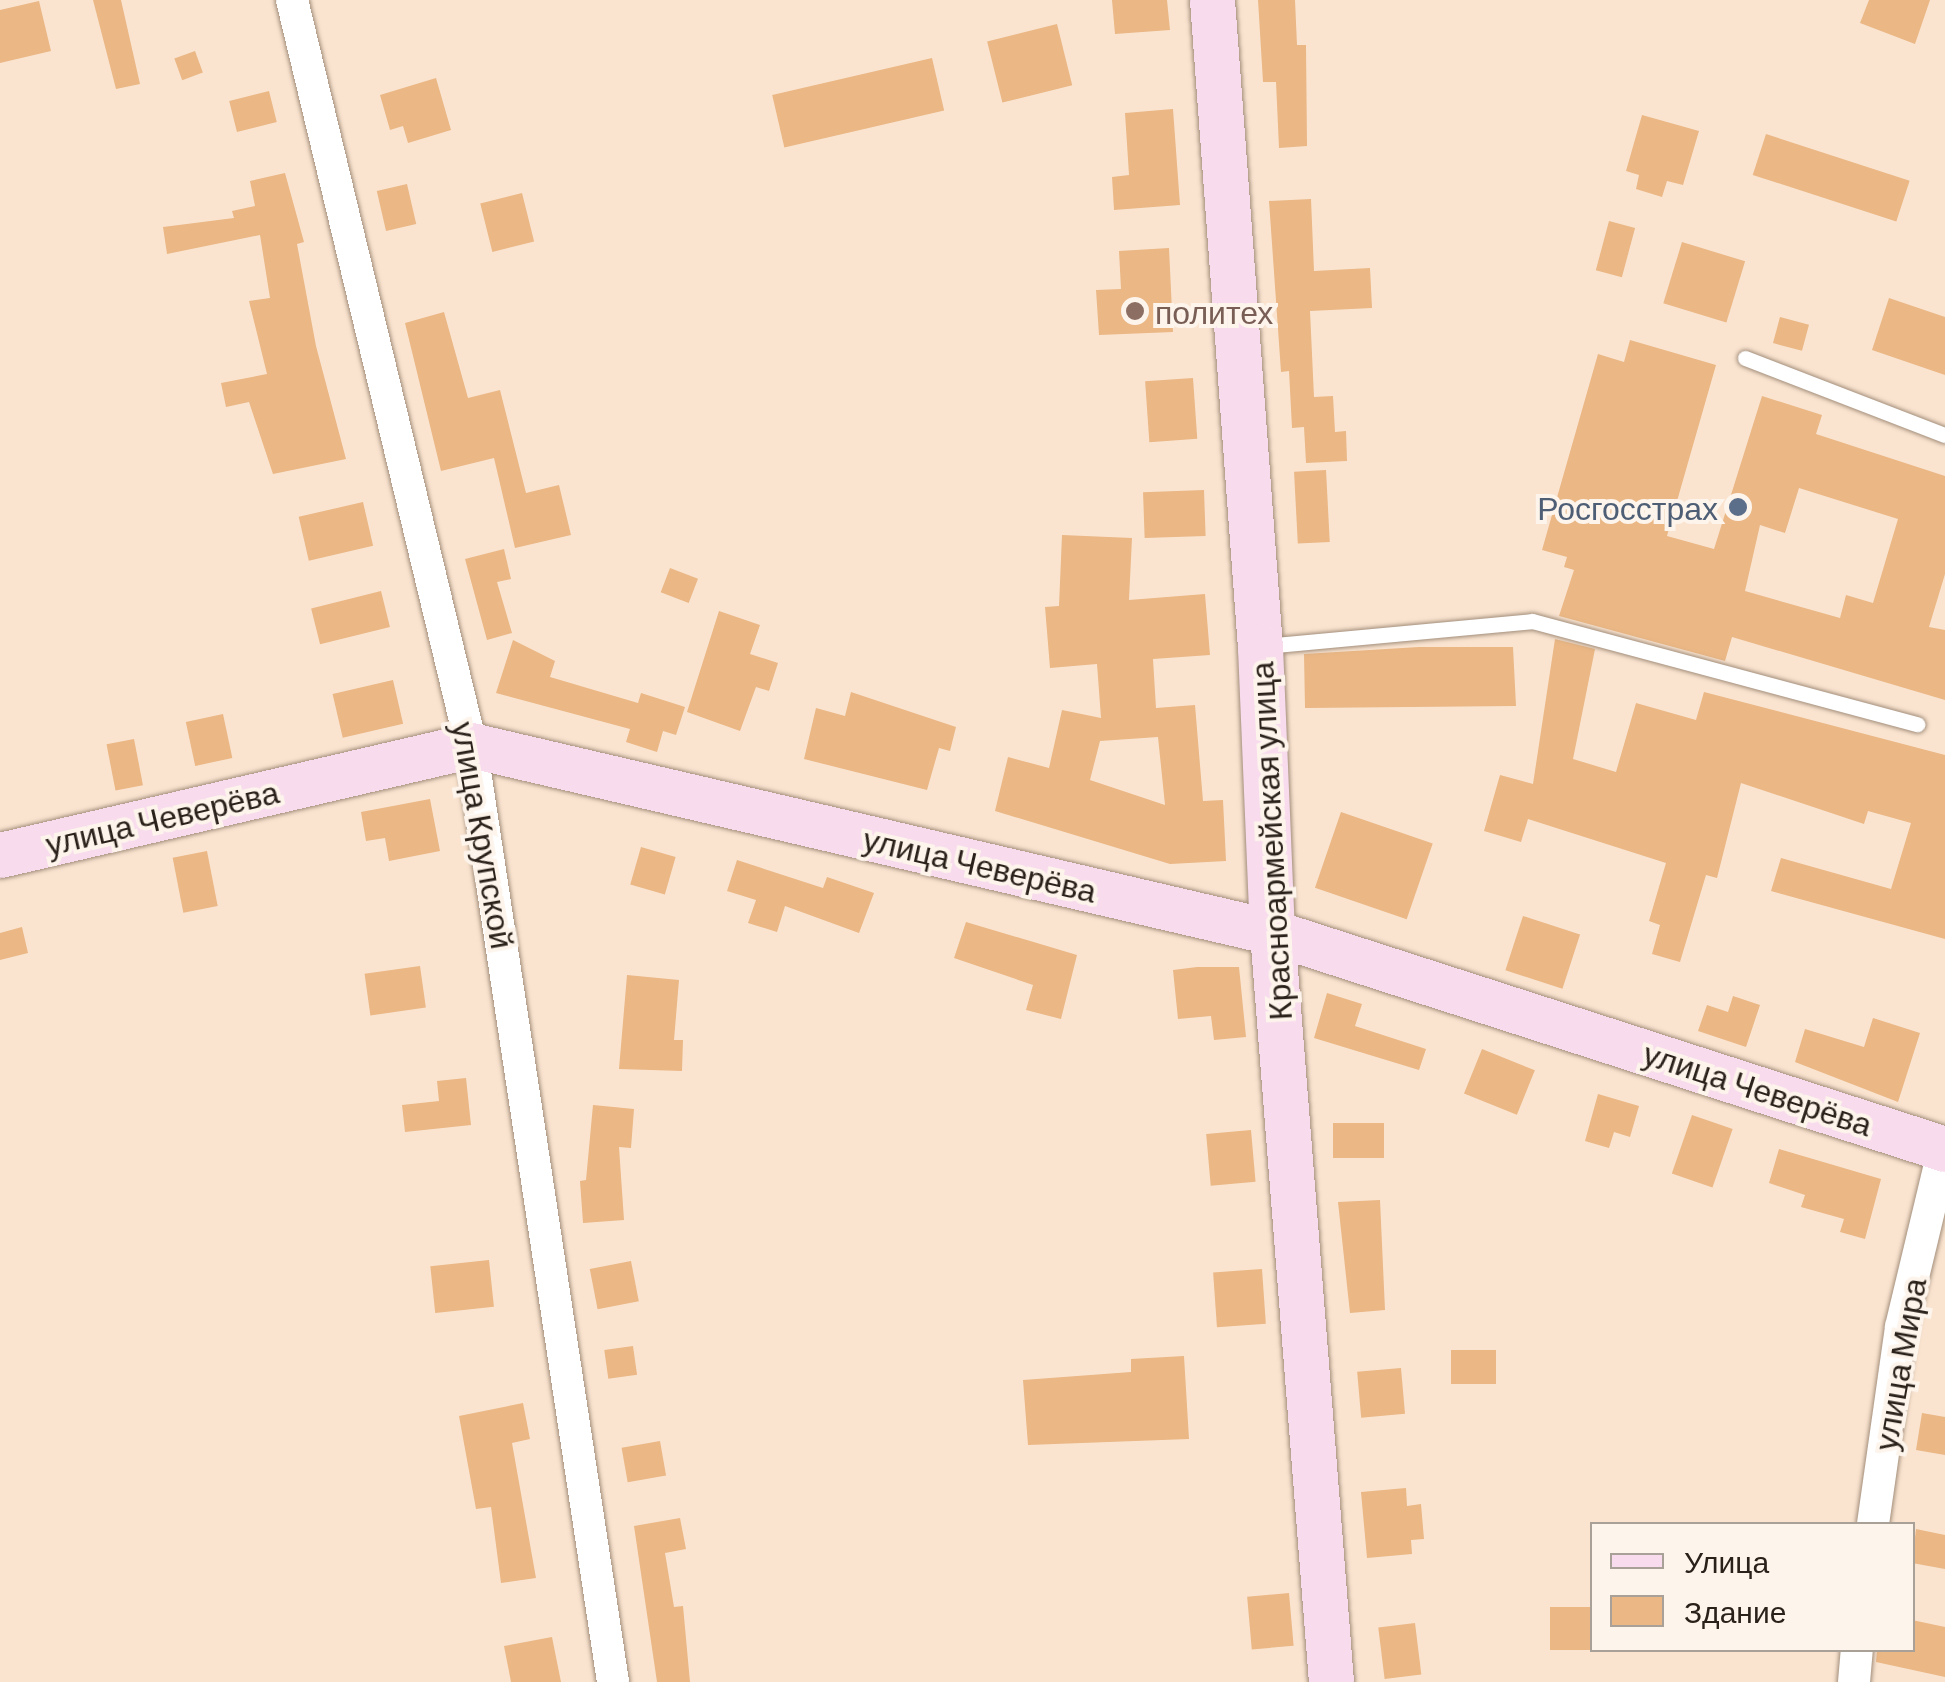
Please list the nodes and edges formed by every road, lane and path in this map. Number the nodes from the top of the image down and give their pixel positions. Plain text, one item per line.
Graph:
1 (292, 0) edge
2 (1212, 0) edge
3 (1746, 358) dead end
4 (1945, 435) edge
5 (1260, 647) junction
6 (1917, 724) dead end
7 (471, 745) junction
8 (0, 856) edge
9 (1272, 932) junction
10 (1945, 1148) edge
11 (1873, 1522) edge
12 (1857, 1652) edge
13 (614, 1682) edge
14 (1332, 1682) edge
15 (1854, 1682) edge

1 - 7 street, улица Крупской
2 - 5 street, Красноармейская улица
3 - 4 lane
5 - 6 lane
5 - 9 street, Красноармейская улица
7 - 8 street, улица Чеверёва
7 - 9 street, улица Чеверёва
7 - 13 street, улица Крупской
9 - 10 street, улица Чеверёва
9 - 14 street, Красноармейская улица
10 - 11 street, улица Мира
12 - 15 street

